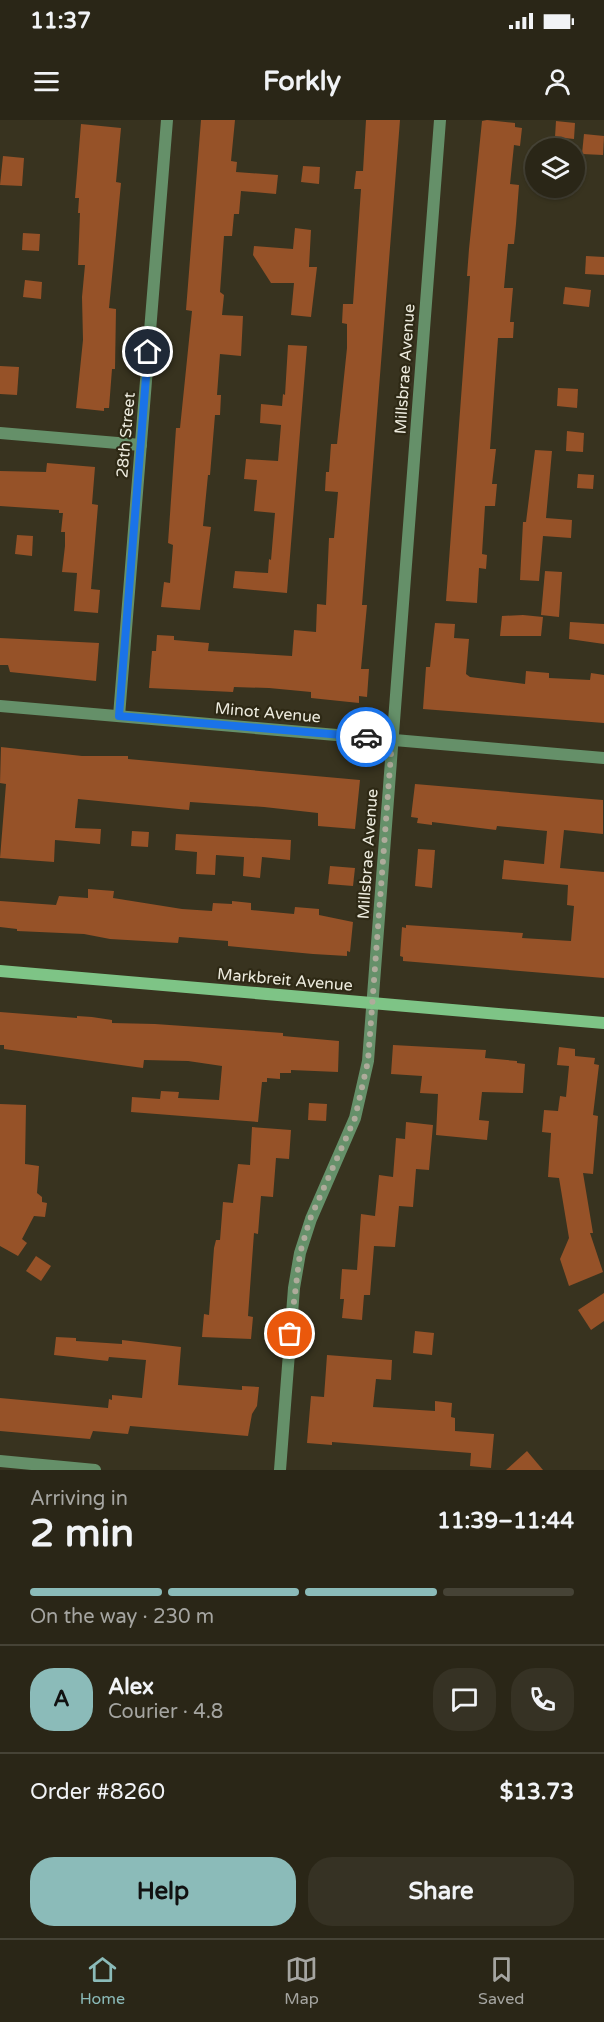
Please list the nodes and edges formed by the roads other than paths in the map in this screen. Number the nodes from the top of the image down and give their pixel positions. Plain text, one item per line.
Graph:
1 (167, 120) edge
2 (440, 120) edge
3 (0, 433) edge
4 (141, 445) junction
5 (0, 706) edge
6 (119, 716) junction
7 (392, 740) junction
8 (604, 758) edge
9 (0, 971) edge
10 (372, 1003) junction
11 (604, 1023) edge
12 (0, 1461) edge
13 (95, 1470) edge
14 (280, 1470) edge

1 - 4 street, 28th Street
2 - 7 street, Millsbrae Avenue
3 - 4 street
4 - 6 street, 28th Street
5 - 6 street, Minot Avenue
6 - 7 street, Minot Avenue
7 - 8 street, Minot Avenue
7 - 10 street, Millsbrae Avenue
9 - 10 street, Markbreit Avenue
10 - 11 street, Markbreit Avenue
10 - 14 street, Millsbrae Avenue
12 - 13 street

